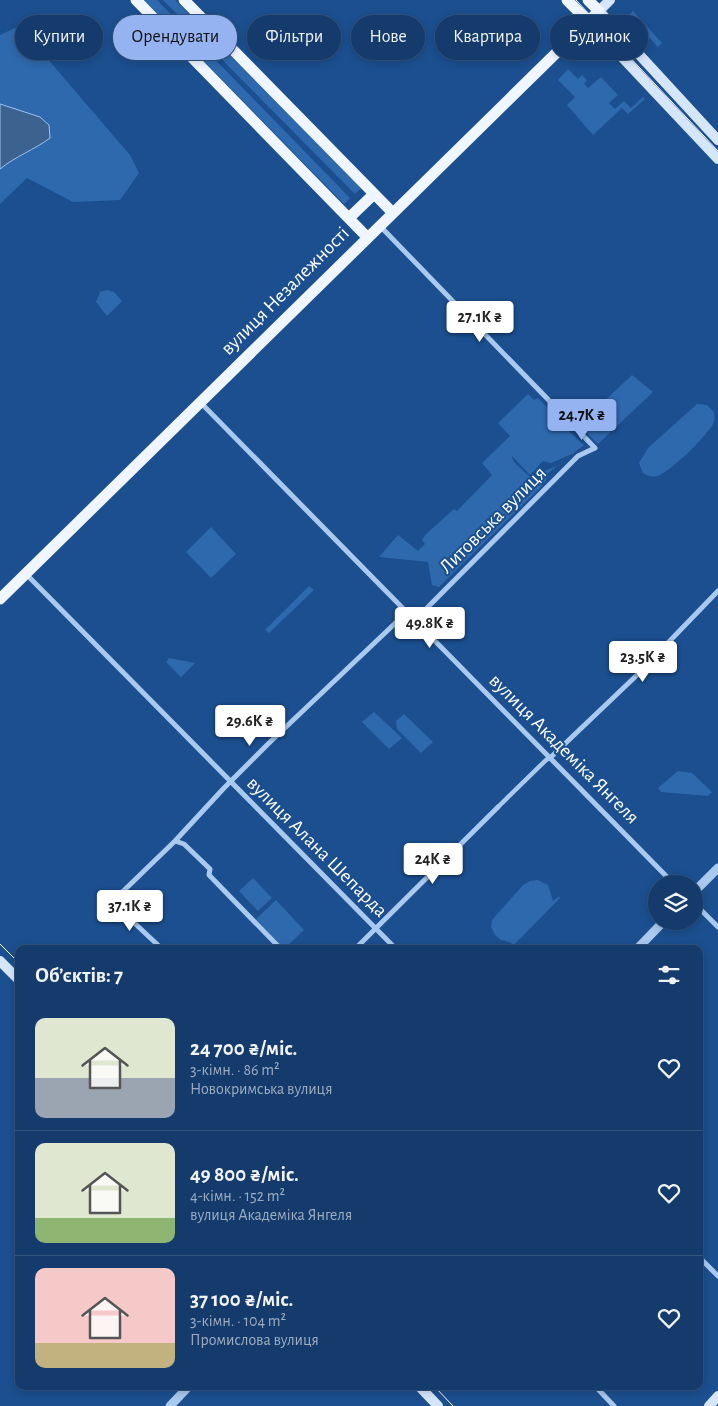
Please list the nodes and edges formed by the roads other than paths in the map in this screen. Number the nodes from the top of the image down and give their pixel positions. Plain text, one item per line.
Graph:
1 (136, 0) edge
2 (184, 0) edge
3 (568, 0) edge
4 (588, 0) edge
5 (610, 0) edge
6 (599, 11) junction
7 (582, 15) edge
8 (595, 15) edge
9 (550, 58) edge
10 (625, 60) edge
11 (718, 140) edge
12 (718, 159) edge
13 (374, 194) junction
14 (392, 212) junction
15 (349, 218) junction
16 (379, 225) junction
17 (367, 237) junction
18 (200, 402) junction
19 (26, 573) junction
20 (718, 591) edge
21 (0, 599) edge
22 (407, 612) junction
23 (415, 620) junction
24 (551, 757) junction
25 (230, 781) junction
26 (498, 807) joint
27 (176, 841) junction
28 (718, 868) edge
29 (665, 875) edge
30 (703, 883) edge
31 (703, 912) edge
32 (718, 927) edge
33 (376, 928) junction
34 (655, 930) edge
35 (158, 945) edge
36 (277, 945) edge
37 (359, 945) edge
38 (392, 945) edge
39 (641, 945) edge
40 (0, 961) edge
41 (15, 976) edge
42 (703, 1260) edge
43 (718, 1276) edge
44 (184, 1390) edge
45 (422, 1390) edge
46 (599, 1390) edge
47 (718, 1396) edge
48 (170, 1406) edge
49 (438, 1406) edge
50 (614, 1406) edge
51 (709, 1406) edge

1 - 15 main road
2 - 13 main road
3 - 7 main road
4 - 6 main road
5 - 6 main road
6 - 8 main road, вулиця Незалежності
6 - 11 main road
9 - 14 main road, вулиця Незалежності
10 - 12 main road
13 - 14 main road
13 - 15 main road
14 - 16 main road, вулиця Незалежності
15 - 17 main road
16 - 17 main road, вулиця Незалежності
16 - 23 street, Литовська вулиця
17 - 18 main road, вулиця Незалежності
18 - 19 main road, вулиця Незалежності
18 - 22 street, вулиця Академіка Янгеля
19 - 21 main road, вулиця Незалежності
19 - 25 street, вулиця Алана Шепарда
20 - 24 street
22 - 23 street, вулиця Академіка Янгеля
22 - 25 street
23 - 24 street, вулиця Академіка Янгеля
24 - 26 street
24 - 29 street, вулиця Академіка Янгеля
25 - 27 street
25 - 33 street, вулиця Алана Шепарда
26 - 33 street
27 - 35 street
27 - 36 street
28 - 30 street
31 - 32 street
33 - 37 street
33 - 38 street, вулиця Алана Шепарда
34 - 39 street
40 - 41 main road
42 - 43 street
44 - 48 street
45 - 49 main road
46 - 50 street
47 - 51 main road

